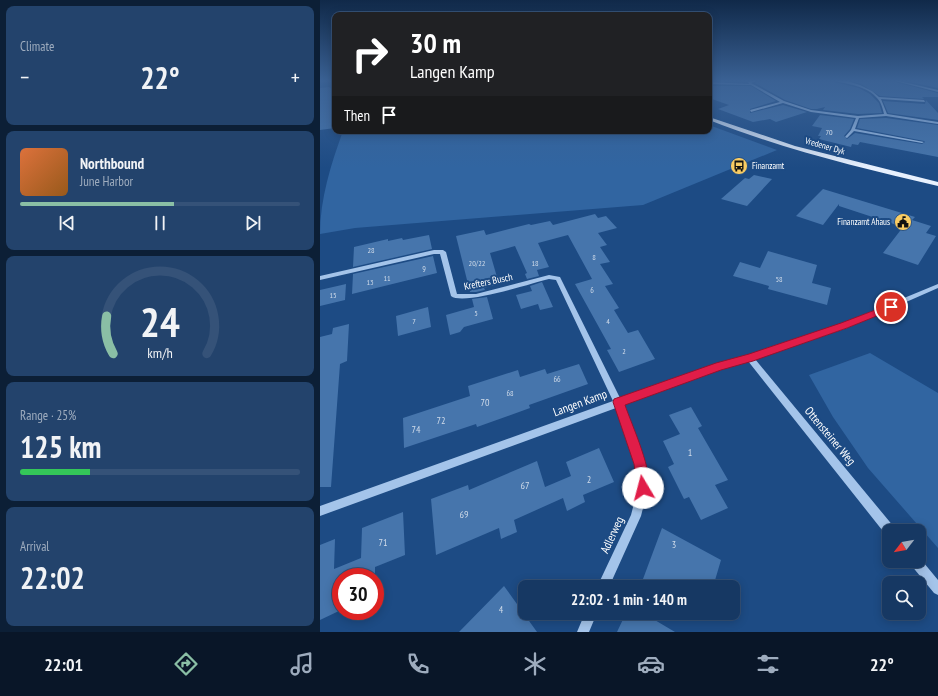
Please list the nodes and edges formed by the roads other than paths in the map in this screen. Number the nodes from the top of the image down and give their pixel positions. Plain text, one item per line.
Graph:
1 (756, 109) edge
2 (809, 109) edge
3 (884, 109) edge
4 (751, 111) dead end
5 (886, 115) junction
6 (858, 117) junction
7 (712, 119) edge
8 (938, 123) edge
9 (854, 130) junction
10 (847, 137) dead end
11 (922, 142) dead end
12 (938, 184) edge
13 (320, 278) edge
14 (938, 286) edge
15 (750, 358) junction
16 (618, 402) junction
17 (320, 512) edge
18 (884, 524) edge
19 (921, 568) edge
20 (606, 580) edge
21 (938, 589) edge
22 (588, 620) edge
23 (583, 632) edge

1 - 4 street
2 - 6 street
3 - 5 street
5 - 6 street
5 - 8 street
6 - 9 street
7 - 12 main road, Vredener Dyk
9 - 10 street
9 - 11 street
13 - 16 street, Krefters Busch
14 - 15 street, Langen Kamp
15 - 16 street, Langen Kamp
15 - 18 street, Ottensteiner Weg
16 - 17 street, Langen Kamp
16 - 20 street, Adlerweg
19 - 21 street
22 - 23 street

